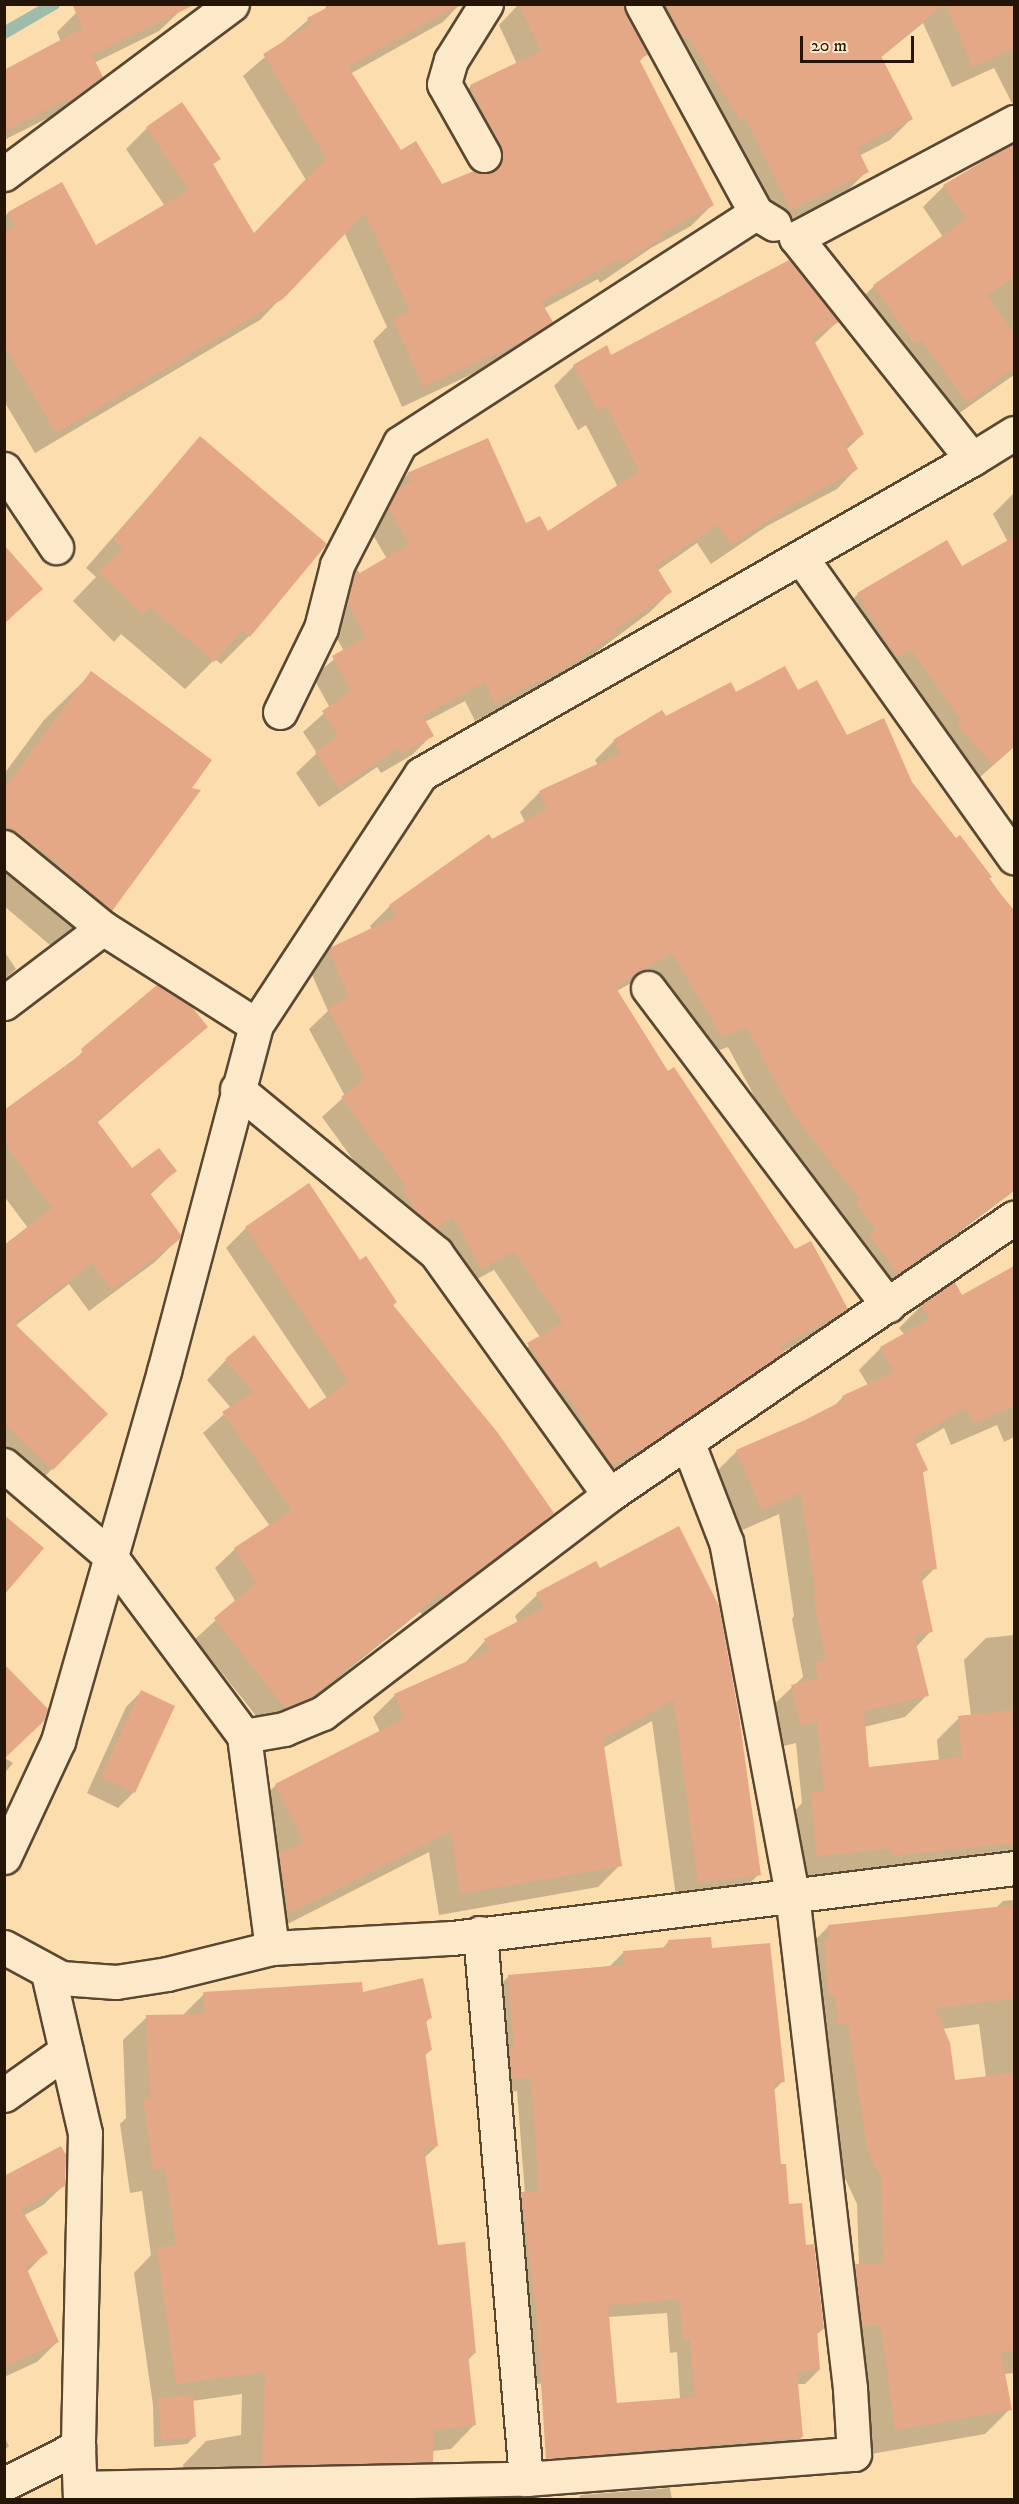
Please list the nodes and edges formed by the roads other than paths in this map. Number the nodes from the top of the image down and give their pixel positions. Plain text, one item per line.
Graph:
1 (232, 4) edge
2 (486, 4) edge
3 (653, 9) edge
4 (1014, 122) edge
5 (484, 155) dead end
6 (4, 174) edge
7 (756, 213) junction
8 (796, 238) junction
9 (1014, 433) edge
10 (972, 459) junction
11 (4, 468) edge
12 (56, 547) dead end
13 (802, 559) junction
14 (280, 712) dead end
15 (4, 847) edge
16 (1014, 857) edge
17 (103, 928) junction
18 (648, 988) dead end
19 (4, 1003) edge
20 (256, 1024) junction
21 (237, 1089) junction
22 (1014, 1218) edge
23 (888, 1305) junction
24 (687, 1441) junction
25 (4, 1465) edge
26 (609, 1495) junction
27 (110, 1556) junction
28 (244, 1736) junction
29 (4, 1857) edge
30 (1014, 1868) edge
31 (792, 1894) junction
32 (480, 1933) junction
33 (4, 1947) edge
34 (272, 1948) junction
35 (48, 1973) junction
36 (66, 2051) junction
37 (4, 2095) edge
38 (78, 2447) junction
39 (526, 2479) junction
40 (4, 2484) edge
41 (80, 2494) edge

1 - 6 street
2 - 5 street
3 - 7 street
4 - 8 street
7 - 8 street
7 - 14 street
8 - 10 street
9 - 10 street
10 - 13 street
11 - 12 street
13 - 16 street
13 - 20 street
15 - 17 street
17 - 19 street
17 - 20 street
18 - 23 street
20 - 21 street
21 - 26 street
21 - 27 street
22 - 23 street
23 - 24 street
24 - 26 street
24 - 31 street
25 - 27 street
26 - 28 street
27 - 28 street
27 - 29 street
28 - 34 street
30 - 31 street
31 - 32 street
31 - 39 street
32 - 34 street
32 - 39 street
33 - 35 street
34 - 35 street
35 - 36 street
36 - 37 street
36 - 38 street
38 - 40 street
38 - 41 street
39 - 41 street

